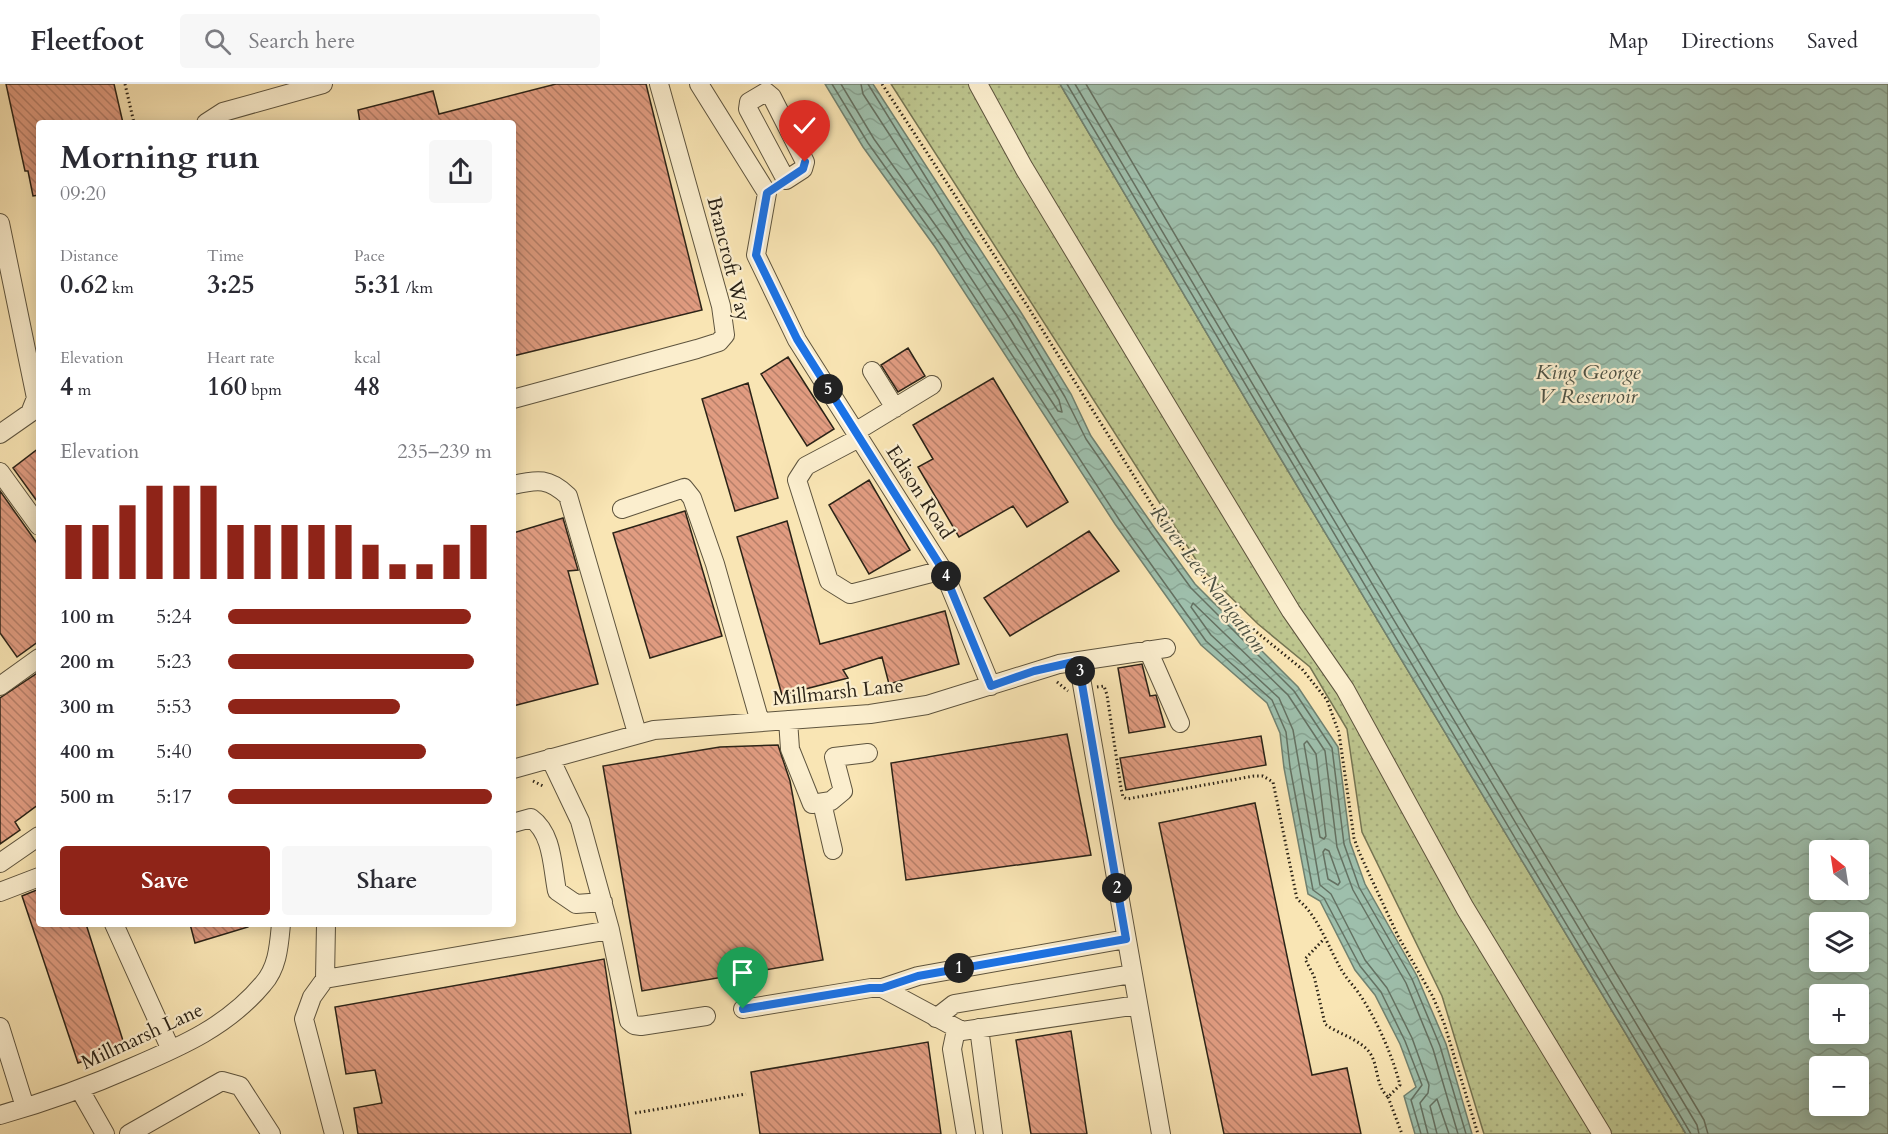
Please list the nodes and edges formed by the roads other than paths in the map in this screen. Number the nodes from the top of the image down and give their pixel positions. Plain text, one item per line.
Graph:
1 (323, 84) edge
2 (659, 84) edge
3 (699, 84) edge
4 (978, 84) edge
5 (211, 120) edge
6 (786, 180) dead end
7 (767, 193) junction
8 (0, 223) edge
9 (872, 371) dead end
10 (932, 385) dead end
11 (36, 394) edge
12 (516, 398) edge
13 (36, 401) edge
14 (895, 408) junction
15 (0, 434) edge
16 (857, 435) junction
17 (0, 472) edge
18 (516, 484) edge
19 (622, 510) dead end
20 (36, 522) edge
21 (943, 570) junction
22 (36, 660) edge
23 (1078, 661) junction
24 (0, 686) edge
25 (991, 686) junction
26 (788, 720) junction
27 (760, 722) junction
28 (1180, 723) dead end
29 (637, 733) junction
30 (868, 753) dead end
31 (550, 758) junction
32 (516, 768) edge
33 (822, 803) junction
34 (516, 822) edge
35 (36, 838) edge
36 (833, 850) dead end
37 (0, 862) edge
38 (36, 879) edge
39 (0, 892) edge
40 (603, 902) junction
41 (115, 927) edge
42 (281, 927) edge
43 (326, 927) edge
44 (610, 930) junction
45 (1126, 939) junction
46 (1132, 974) junction
47 (326, 979) junction
48 (882, 988) junction
49 (1138, 1005) junction
50 (743, 1009) dead end
51 (706, 1016) dead end
52 (936, 1018) junction
53 (0, 1028) edge
54 (979, 1028) junction
55 (956, 1030) junction
56 (171, 1050) junction
57 (80, 1090) junction
58 (25, 1107) junction
59 (0, 1114) edge
60 (105, 1134) edge
61 (129, 1134) edge
62 (271, 1134) edge
63 (334, 1134) edge
64 (966, 1134) edge
65 (993, 1134) edge
66 (1161, 1134) edge
67 (1602, 1134) edge

1 - 5 street
2 - 12 street, Brancroft Way
3 - 7 street
4 - 67 street
6 - 7 street
7 - 16 street, Edison Road
8 - 11 street
9 - 14 street
10 - 14 street
13 - 15 street
14 - 16 street
16 - 21 street, Edison Road
16 - 21 street, Edison Road
17 - 20 street
18 - 29 street
19 - 27 street
21 - 25 street, Edison Road
22 - 24 street
23 - 25 street, Millmarsh Lane
23 - 28 street, Millmarsh Lane
23 - 45 street
25 - 26 street, Millmarsh Lane
26 - 27 street, Millmarsh Lane
26 - 33 street
27 - 29 street, Millmarsh Lane
29 - 31 street, Millmarsh Lane
30 - 33 street
31 - 32 street, Millmarsh Lane
31 - 40 street
33 - 36 street
34 - 40 street
35 - 37 street
38 - 39 street
40 - 44 street
41 - 56 street
42 - 56 street, Millmarsh Lane
43 - 47 street
44 - 47 street
44 - 51 street
45 - 46 street
45 - 48 street
46 - 49 street
46 - 52 street
47 - 63 street
48 - 50 street
48 - 52 street
49 - 54 street
49 - 66 street
52 - 55 street
53 - 58 street
54 - 55 street
54 - 65 street
55 - 64 street
56 - 57 street, Millmarsh Lane
57 - 58 street, Millmarsh Lane
57 - 60 street
58 - 59 street, Millmarsh Lane
61 - 62 street

